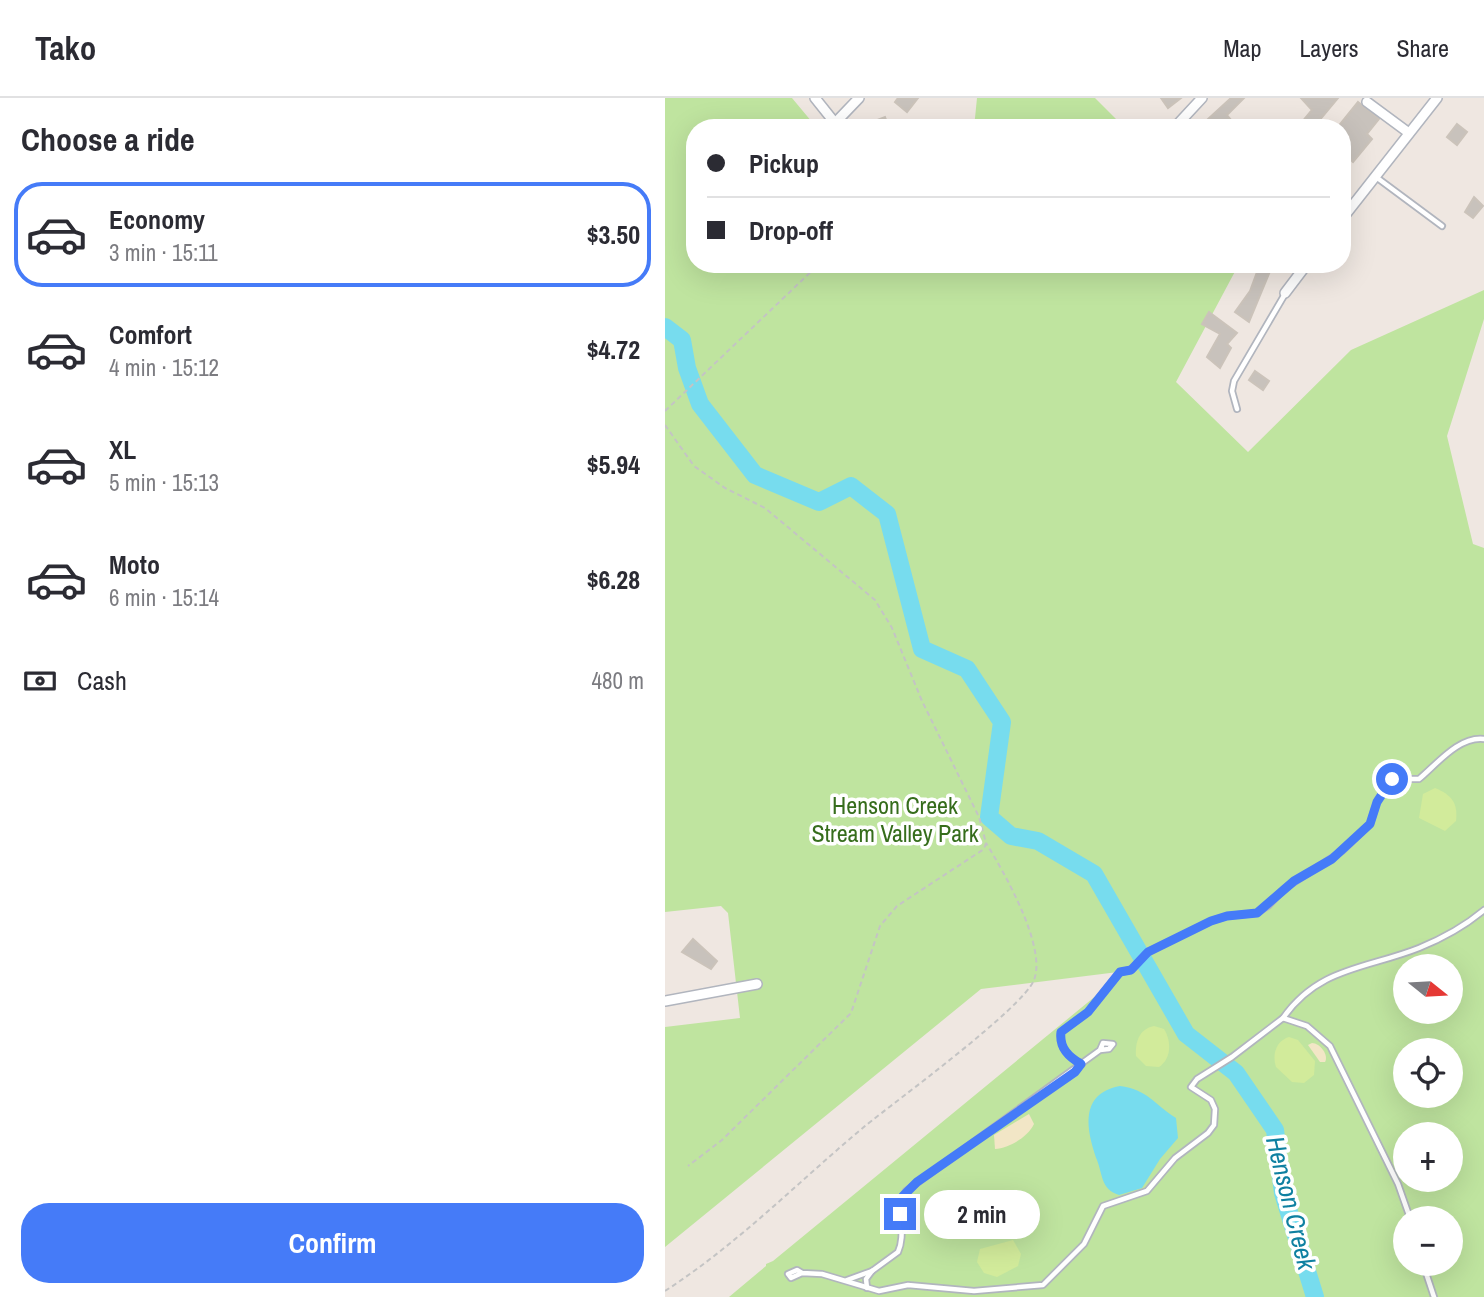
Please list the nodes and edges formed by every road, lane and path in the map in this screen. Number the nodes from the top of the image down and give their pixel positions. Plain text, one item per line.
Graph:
1 (815, 98) edge
2 (859, 98) edge
3 (1202, 98) edge
4 (1437, 98) edge
5 (1367, 102) dead end
6 (832, 119) edge
7 (842, 119) edge
8 (1182, 119) edge
9 (1409, 133) junction
10 (1375, 176) junction
11 (1351, 207) edge
12 (1443, 226) dead end
13 (810, 273) edge
14 (1300, 273) edge
15 (1285, 293) joint
16 (1237, 409) dead end
17 (665, 411) edge
18 (665, 425) edge
19 (1484, 739) edge
20 (986, 843) junction
21 (1484, 910) edge
22 (757, 984) dead end
23 (665, 1001) edge
24 (1283, 1018) junction
25 (1100, 1050) dead end
26 (1081, 1064) junction
27 (688, 1166) dead end
28 (1405, 1206) edge
29 (872, 1271) junction
30 (802, 1273) dead end
31 (1427, 1276) edge
32 (846, 1281) junction
33 (867, 1289) junction
34 (665, 1291) edge
35 (1434, 1297) edge

1 - 6 street
2 - 7 street
3 - 8 street
4 - 9 street
5 - 9 street
9 - 10 street
10 - 11 street
10 - 12 lane
13 - 17 path
14 - 15 street
15 - 16 lane
18 - 20 path
19 - 26 lane
20 - 27 path
20 - 34 path
21 - 24 lane
22 - 23 street
24 - 28 lane
24 - 33 lane
25 - 26 lane
26 - 29 lane
29 - 32 lane
29 - 33 lane
30 - 32 lane
31 - 35 lane
32 - 33 lane

